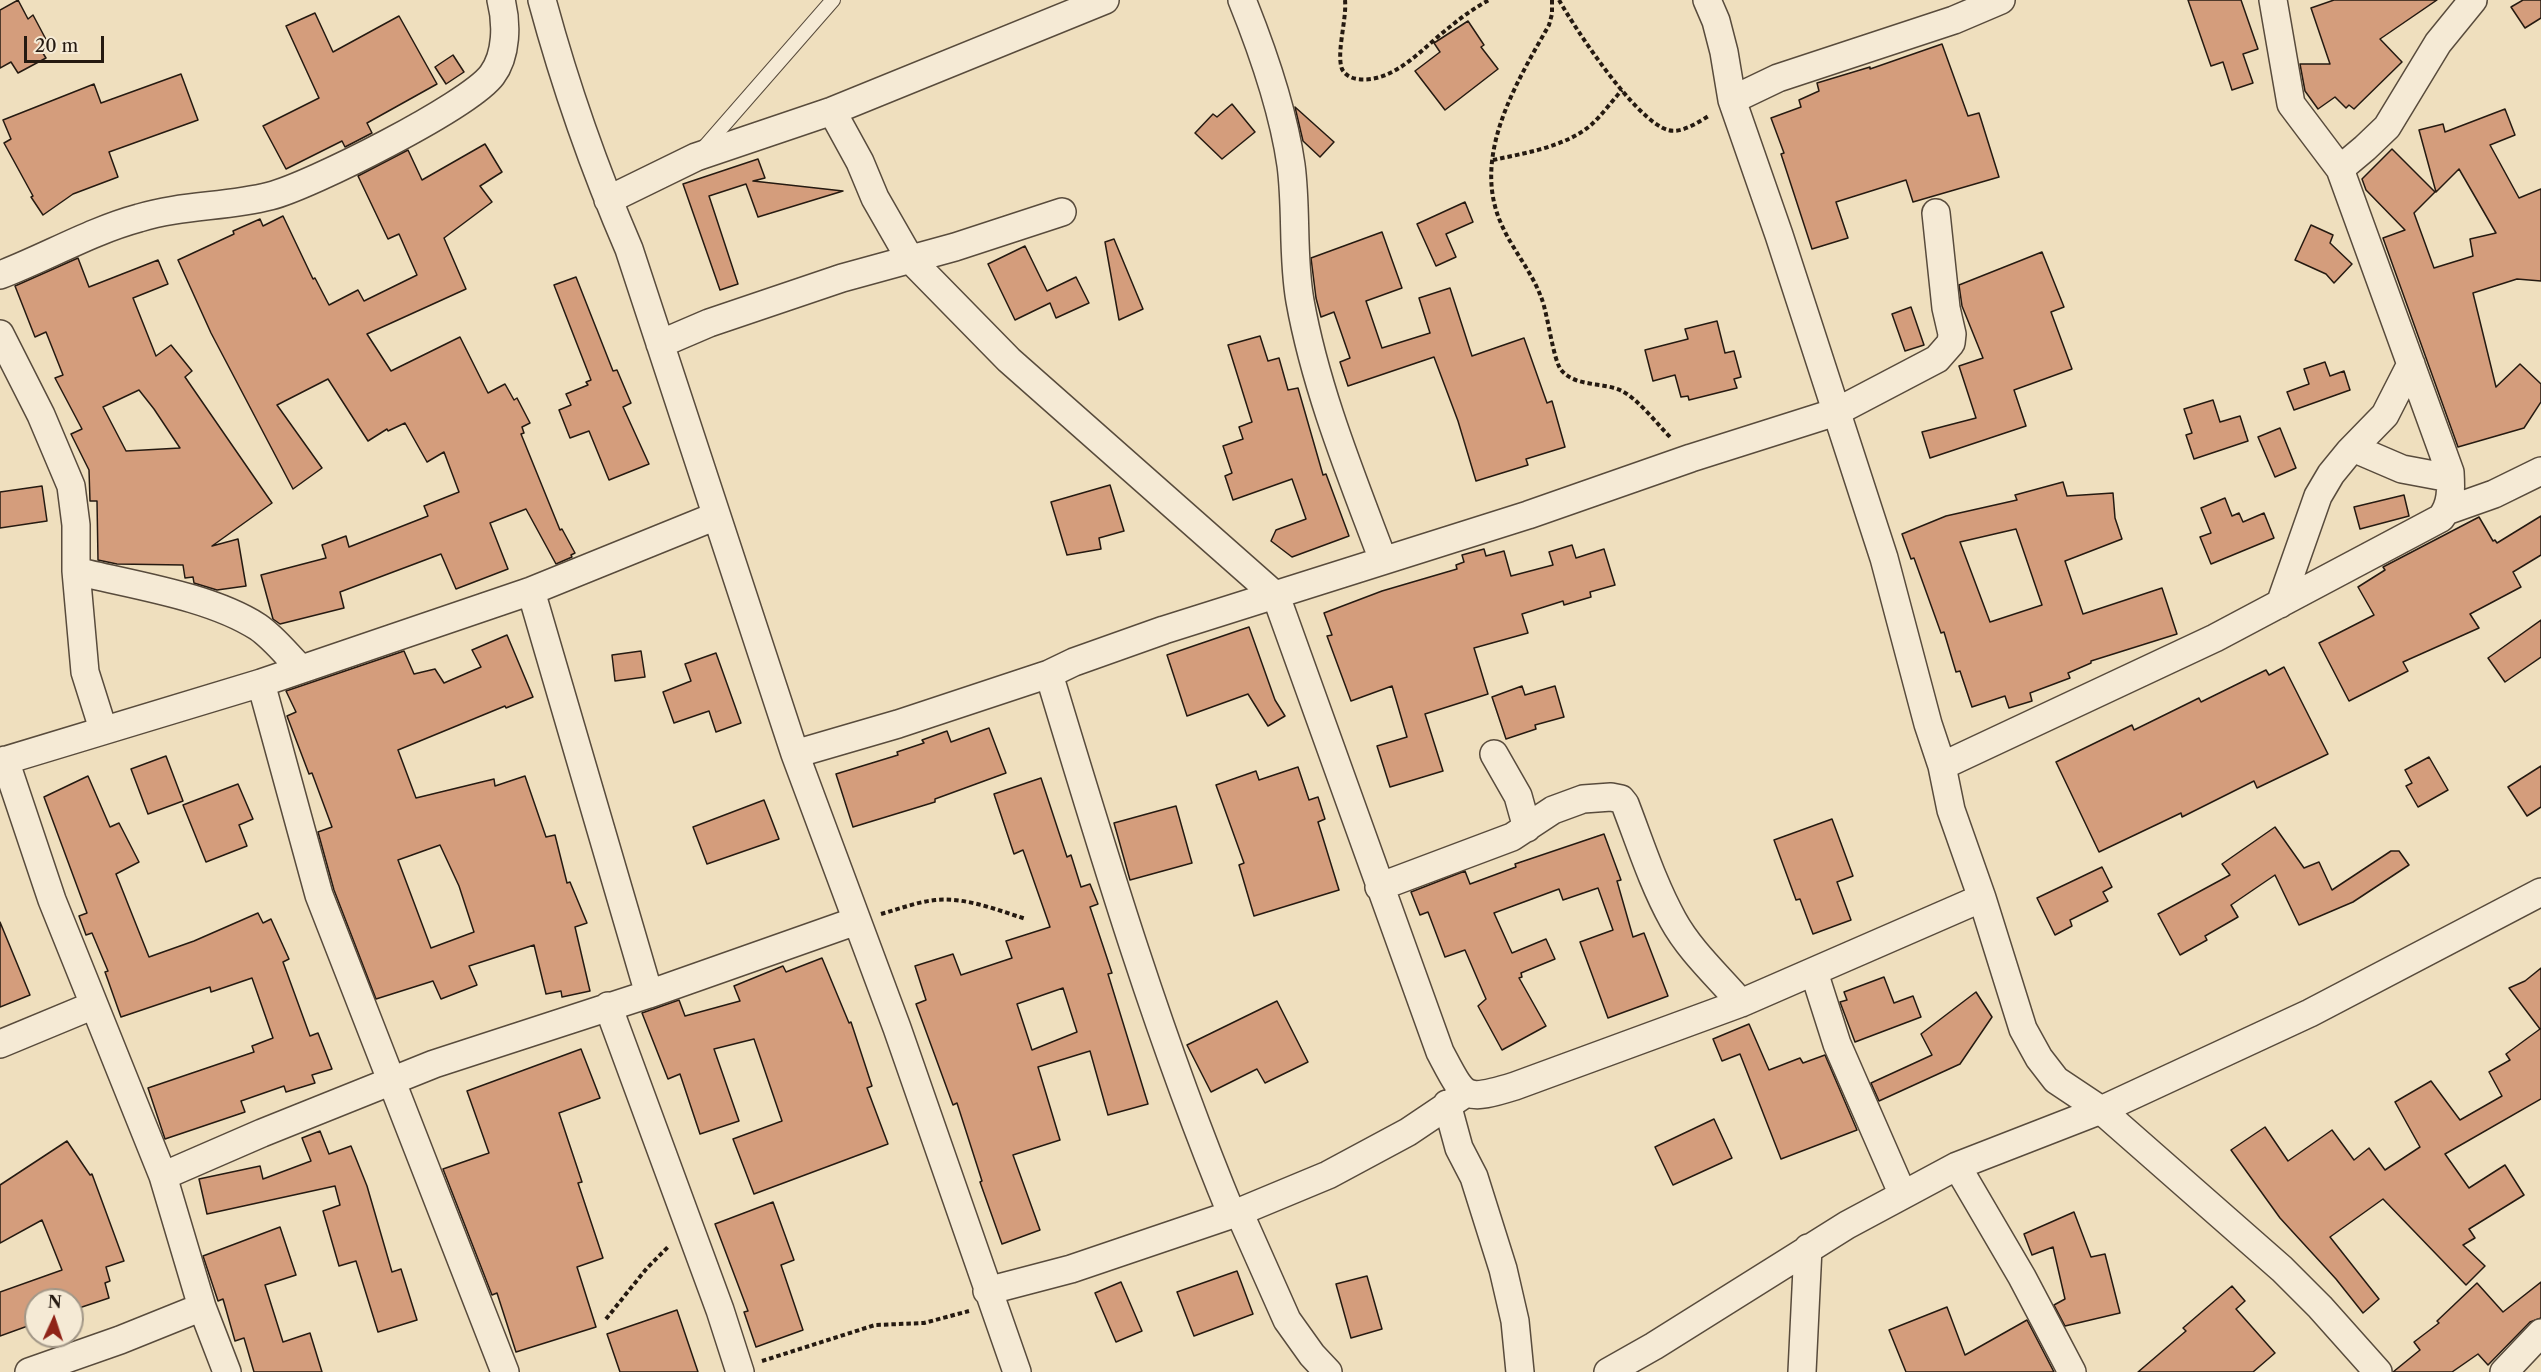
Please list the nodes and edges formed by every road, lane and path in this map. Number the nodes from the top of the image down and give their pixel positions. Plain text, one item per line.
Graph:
1 (501, 0) edge
2 (542, 0) edge
3 (833, 0) edge
4 (1105, 0) edge
5 (1242, 0) edge
6 (1346, 0) edge
7 (1489, 0) edge
8 (1552, 0) edge
9 (1559, 0) edge
10 (1707, 0) edge
11 (2001, 0) edge
12 (2273, 0) edge
13 (2473, 0) edge
14 (1954, 10) edge
15 (1622, 90) junction
16 (1732, 100) junction
17 (832, 111) junction
18 (696, 157) junction
19 (1493, 159) junction
20 (2340, 168) junction
21 (608, 200) junction
22 (1062, 212) dead end
23 (1936, 213) dead end
24 (910, 259) junction
25 (0, 275) edge
26 (0, 333) edge
27 (660, 344) junction
28 (2411, 364) junction
29 (1836, 412) junction
30 (2353, 448) junction
31 (1691, 458) junction
32 (2541, 471) edge
33 (2451, 478) junction
34 (2446, 511) junction
35 (716, 516) junction
36 (1383, 560) junction
37 (76, 571) junction
38 (531, 591) junction
39 (1276, 596) junction
40 (2280, 604) junction
41 (301, 669) junction
42 (1049, 674) junction
43 (261, 683) junction
44 (103, 729) junction
45 (1494, 753) dead end
46 (795, 754) junction
47 (2, 761) edge
48 (1942, 766) junction
49 (1527, 828) junction
50 (1379, 887) junction
51 (2541, 892) edge
52 (1982, 898) junction
53 (1026, 919) dead end
54 (856, 921) junction
55 (1814, 972) junction
56 (650, 994) junction
57 (1741, 1003) junction
58 (94, 1005) junction
59 (608, 1006) junction
60 (0, 1044) edge
61 (390, 1082) junction
62 (1456, 1098) junction
63 (2101, 1110) junction
64 (1957, 1166) junction
65 (163, 1176) junction
66 (1903, 1195) junction
67 (1235, 1214) junction
68 (688, 1228) junction
69 (1808, 1248) junction
70 (989, 1298) junction
71 (202, 1307) junction
72 (606, 1319) dead end
73 (2541, 1333) edge
74 (739, 1370) edge
75 (29, 1372) edge
76 (227, 1372) edge
77 (505, 1372) edge
78 (1017, 1372) edge
79 (1328, 1372) edge
80 (1520, 1372) edge
81 (1608, 1372) edge
82 (1802, 1372) edge
83 (2072, 1372) edge
84 (2378, 1372) edge
85 (2504, 1372) edge

1 - 25 street
2 - 21 street
3 - 18 lane
4 - 17 street
5 - 36 street
6 - 7 path
8 - 19 path
9 - 15 path
10 - 16 street
11 - 14 street
12 - 20 street
13 - 20 street
14 - 16 street
15 - 16 path
15 - 19 path
16 - 29 street
17 - 18 street
17 - 24 street
18 - 21 street
19 - 31 path
20 - 28 street
21 - 27 street
22 - 24 street
23 - 29 street
24 - 27 street
24 - 39 street
26 - 37 street
27 - 35 street
28 - 30 street
28 - 33 street
29 - 31 street
29 - 48 street
30 - 33 street
30 - 40 street
31 - 36 street
32 - 34 street
33 - 34 street
34 - 40 street
35 - 38 street
35 - 46 street
36 - 39 street
37 - 41 street
37 - 44 street
38 - 41 street
38 - 56 street
39 - 42 street
39 - 50 street
40 - 48 street
41 - 43 street
42 - 46 street
42 - 67 street
43 - 44 street
43 - 61 street
44 - 47 street
45 - 49 street
46 - 54 street
47 - 58 street
48 - 52 street
49 - 50 street
49 - 57 street
50 - 62 street
51 - 63 street
52 - 55 street
52 - 63 street
53 - 54 path
54 - 56 street
54 - 70 street
55 - 57 street
55 - 66 street
56 - 59 street
57 - 62 street
58 - 60 street
58 - 65 street
59 - 61 street
59 - 68 street
61 - 65 street
61 - 77 street
62 - 67 street
62 - 80 street
63 - 64 street
63 - 84 street
64 - 66 street
64 - 83 street
65 - 71 street
66 - 69 street
67 - 70 street
67 - 79 street
68 - 72 path
68 - 74 street
69 - 81 street
69 - 82 street
70 - 74 path
70 - 78 street
71 - 75 street
71 - 76 street
73 - 85 street

